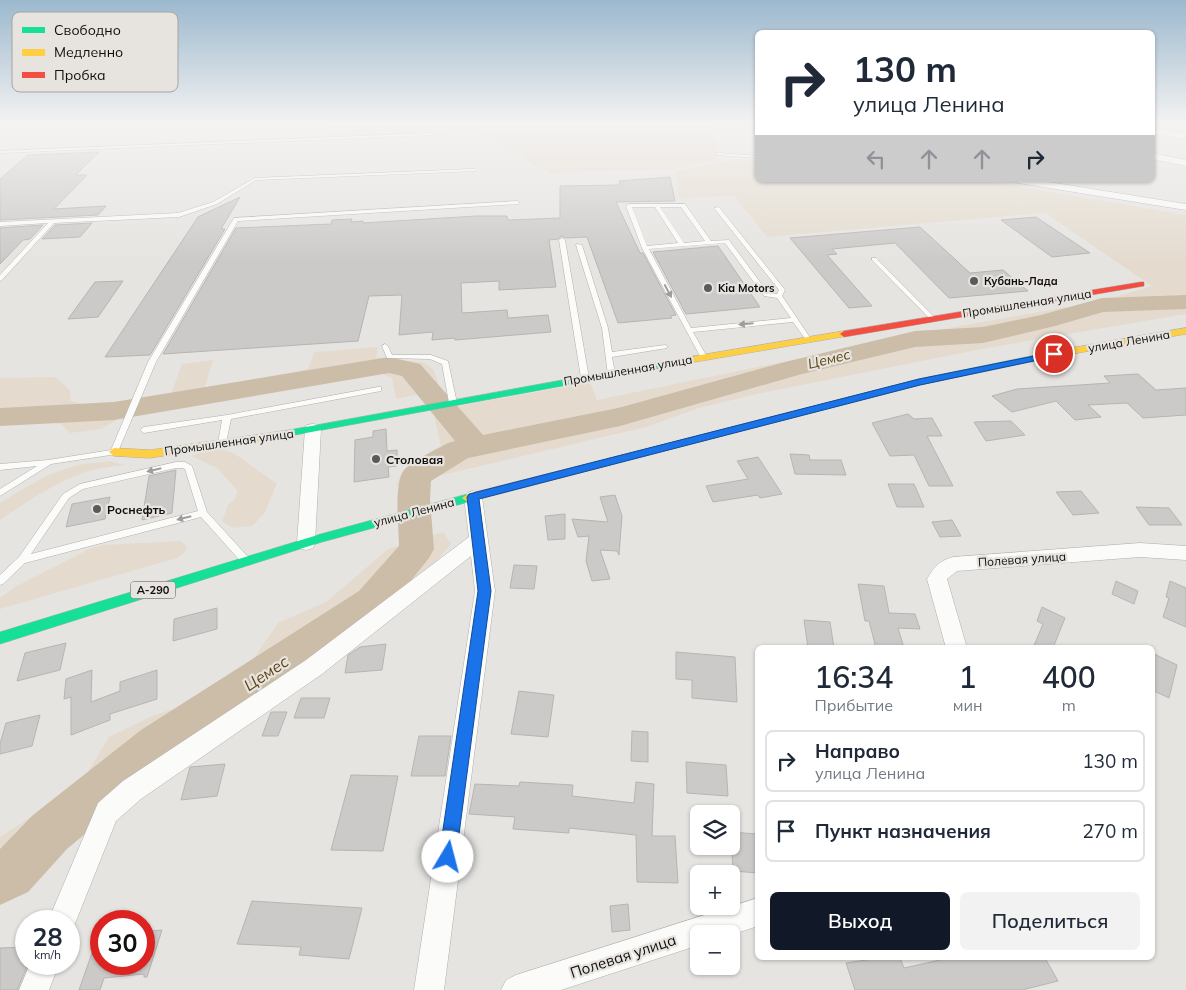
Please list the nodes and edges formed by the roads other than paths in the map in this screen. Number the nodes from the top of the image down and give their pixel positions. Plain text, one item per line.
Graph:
1 (470, 170) edge
2 (1030, 182) edge
3 (517, 203) dead end
4 (657, 206) junction
5 (1186, 207) edge
6 (716, 208) dead end
7 (53, 221) junction
8 (0, 224) edge
9 (741, 239) junction
10 (562, 240) dead end
11 (708, 241) dead end
12 (727, 241) junction
13 (578, 245) dead end
14 (682, 245) junction
15 (645, 248) junction
16 (874, 260) dead end
17 (0, 279) edge
18 (1141, 284) dead end
19 (779, 296) junction
20 (932, 318) junction
21 (795, 320) junction
22 (688, 330) junction
23 (1186, 330) edge
24 (808, 339) junction
25 (385, 346) dead end
26 (665, 348) dead end
27 (609, 355) junction
28 (703, 357) junction
29 (611, 373) junction
30 (584, 378) junction
31 (378, 389) dead end
32 (453, 403) junction
33 (227, 417) junction
34 (313, 429) junction
35 (144, 430) dead end
36 (222, 443) junction
37 (114, 452) junction
38 (49, 462) junction
39 (0, 467) edge
40 (0, 493) edge
41 (473, 497) junction
42 (203, 513) junction
43 (478, 540) junction
44 (306, 543) junction
45 (1186, 552) edge
46 (22, 560) junction
47 (246, 561) junction
48 (0, 581) edge
49 (0, 638) edge
50 (956, 645) edge
51 (67, 910) edge
52 (755, 913) edge
53 (40, 975) edge
54 (34, 990) edge
55 (429, 990) edge
56 (516, 990) edge

1 - 7 lane
2 - 5 street
3 - 37 lane
4 - 11 lane
4 - 14 lane
4 - 15 lane
6 - 9 lane
7 - 8 lane
7 - 17 lane
9 - 12 lane
9 - 19 lane
10 - 30 lane
12 - 14 lane
12 - 19 lane
13 - 27 lane
14 - 15 lane
15 -> 22 lane
16 - 20 lane
18 - 20 main road, Промышленная улица
19 - 21 lane
20 - 24 main road, Промышленная улица
21 -> 22 lane
21 - 24 lane
22 - 28 lane
23 - 41 main road, улица Ленина / А-290
24 - 28 main road, Промышленная улица
25 - 32 lane
26 - 27 lane
27 - 29 lane
28 - 29 main road, Промышленная улица
29 - 30 main road, Промышленная улица
30 - 32 main road, Промышленная улица
31 - 33 lane
32 - 34 main road, Промышленная улица
33 - 35 lane
33 - 36 lane
34 - 36 main road, Промышленная улица
34 - 44 street
36 - 37 main road, Промышленная улица
37 - 38 lane
38 - 39 lane
38 - 40 lane
41 - 43 street
41 - 44 main road, улица Ленина / А-290
42 -> 46 lane
42 -> 46 lane
42 - 47 lane
43 - 51 street
43 - 55 street
44 - 47 main road, улица Ленина / А-290
45 - 50 street, Полевая улица
46 - 48 lane
47 - 49 main road, улица Ленина / А-290
52 - 56 street, Полевая улица
53 - 54 street

